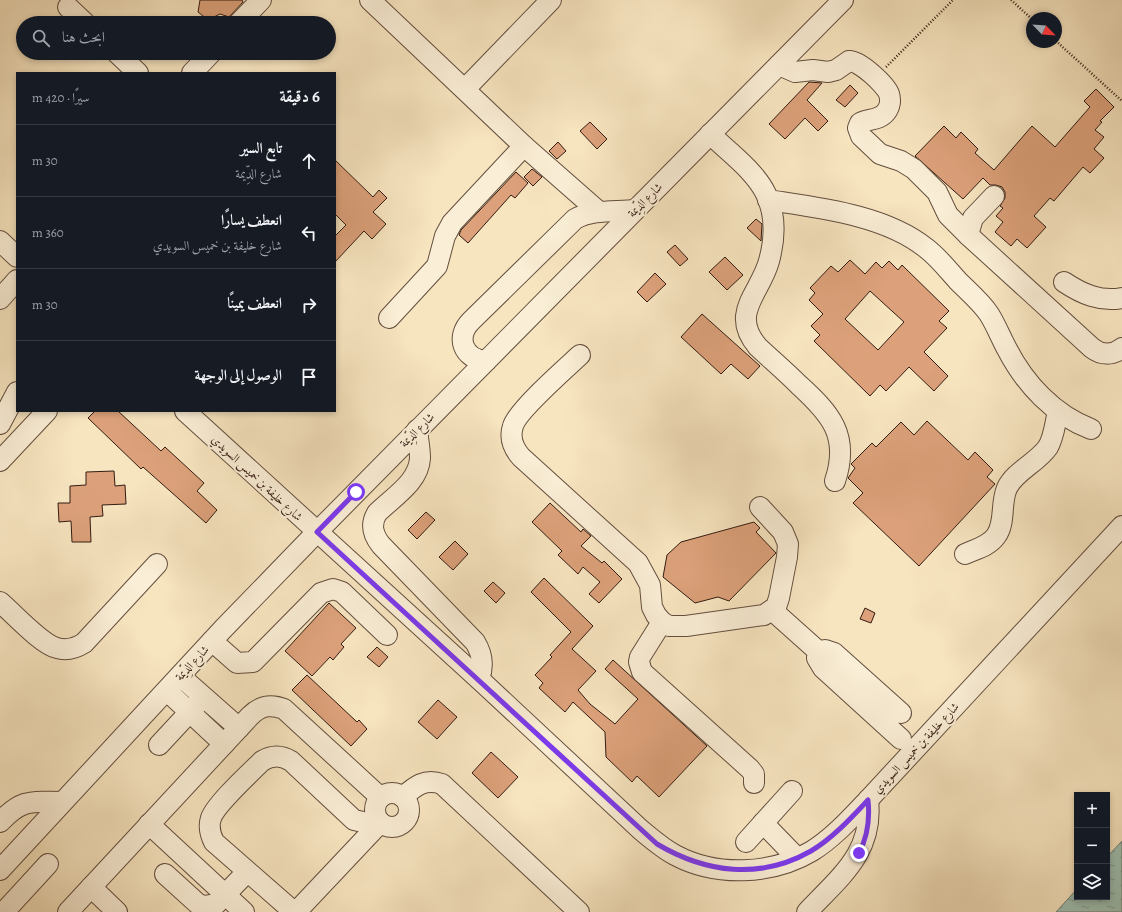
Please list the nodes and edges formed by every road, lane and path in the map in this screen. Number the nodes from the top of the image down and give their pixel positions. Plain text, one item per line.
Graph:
1 (261, 0) edge
2 (370, 0) edge
3 (551, 0) edge
4 (843, 0) edge
5 (953, 0) edge
6 (1011, 0) edge
7 (68, 7) dead end
8 (1026, 14) edge
9 (78, 16) edge
10 (246, 16) edge
11 (1062, 46) edge
12 (124, 60) edge
13 (204, 60) edge
14 (778, 65) junction
15 (137, 72) edge
16 (193, 72) edge
17 (875, 78) junction
18 (466, 88) junction
19 (1122, 101) edge
20 (710, 134) junction
21 (524, 146) junction
22 (994, 196) dead end
23 (768, 200) junction
24 (635, 210) junction
25 (598, 211) junction
26 (968, 235) junction
27 (0, 241) edge
28 (16, 256) edge
29 (16, 281) edge
30 (1064, 282) dead end
31 (1122, 298) edge
32 (0, 299) edge
33 (389, 318) dead end
34 (1122, 348) edge
35 (580, 355) dead end
36 (486, 361) junction
37 (16, 394) edge
38 (46, 412) edge
39 (186, 412) edge
40 (1058, 412) junction
41 (0, 424) edge
42 (1091, 429) dead end
43 (417, 430) junction
44 (0, 461) edge
45 (835, 481) dead end
46 (760, 507) dead end
47 (1122, 526) edge
48 (317, 532) junction
49 (965, 554) dead end
50 (157, 564) dead end
51 (0, 602) edge
52 (772, 610) junction
53 (662, 622) junction
54 (387, 635) dead end
55 (212, 641) junction
56 (819, 652) junction
57 (180, 676) junction
58 (478, 679) junction
59 (167, 690) junction
60 (204, 697) junction
61 (190, 712) junction
62 (901, 713) dead end
63 (239, 728) junction
64 (901, 739) dead end
65 (224, 744) junction
66 (159, 746) dead end
67 (754, 783) dead end
68 (792, 791) dead end
69 (380, 797) junction
70 (403, 797) junction
71 (868, 800) junction
72 (62, 802) junction
73 (378, 821) junction
74 (0, 822) edge
75 (762, 823) junction
76 (149, 824) junction
77 (746, 842) dead end
78 (797, 858) junction
79 (48, 864) dead end
80 (0, 870) edge
81 (247, 872) junction
82 (165, 874) dead end
83 (91, 887) junction
84 (226, 894) junction
85 (4, 912) edge
86 (68, 912) edge
87 (117, 912) edge
88 (244, 912) edge
89 (295, 912) edge
90 (578, 912) edge
91 (807, 912) edge

1 - 10 street
2 - 18 street
3 - 18 street
4 - 14 street, شارع الدِّيمة
5 - 17 path
6 - 8 path
7 - 9 street
11 - 19 path
12 - 15 street
13 - 16 street
14 - 17 street
14 - 20 street, شارع الدِّيمة
17 - 26 street
18 - 21 street
20 - 23 street
20 - 24 street, شارع الدِّيمة
21 - 25 street
21 - 33 street
22 - 26 street
23 - 40 street
23 - 45 street
24 - 25 street
24 - 36 street, شارع الدِّيمة
25 - 36 street
26 - 34 street
27 - 28 street
29 - 32 street
30 - 31 street
35 - 53 street
36 - 43 street, شارع الدِّيمة
37 - 41 street
38 - 44 street
39 - 48 street, شارع خليفة بن خميس السويدي
40 - 42 street
40 - 49 street
43 - 48 street, شارع الدِّيمة
43 - 58 street
46 - 52 street
47 - 71 street, شارع خليفة بن خميس السويدي
48 - 55 street, شارع الدِّيمة
48 - 58 street, شارع خليفة بن خميس السويدي
50 - 51 street
52 - 53 street
52 - 56 street
53 - 67 street
54 - 55 street
55 - 57 street, شارع الدِّيمة
56 - 62 street
56 - 64 street
57 - 59 street, شارع الدِّيمة
57 - 60 street
58 - 78 street, شارع خليفة بن خميس السويدي
59 - 61 street
59 - 72 street, شارع الدِّيمة
60 - 61 street
60 - 63 street
61 - 65 street
61 - 66 street
63 - 65 street
63 - 69 street
65 - 76 street
68 - 75 street
69 - 70 street
69 - 73 street
70 - 73 street
70 - 90 street
71 - 78 street, شارع خليفة بن خميس السويدي
71 - 91 street
72 - 74 street
72 - 80 street, شارع الدِّيمة
73 - 81 street
73 - 89 street
75 - 77 street
75 - 78 street
76 - 83 street
76 - 84 street
79 - 85 street
81 - 84 street
81 - 89 street
82 - 84 street
83 - 86 street
83 - 87 street
84 - 88 street

